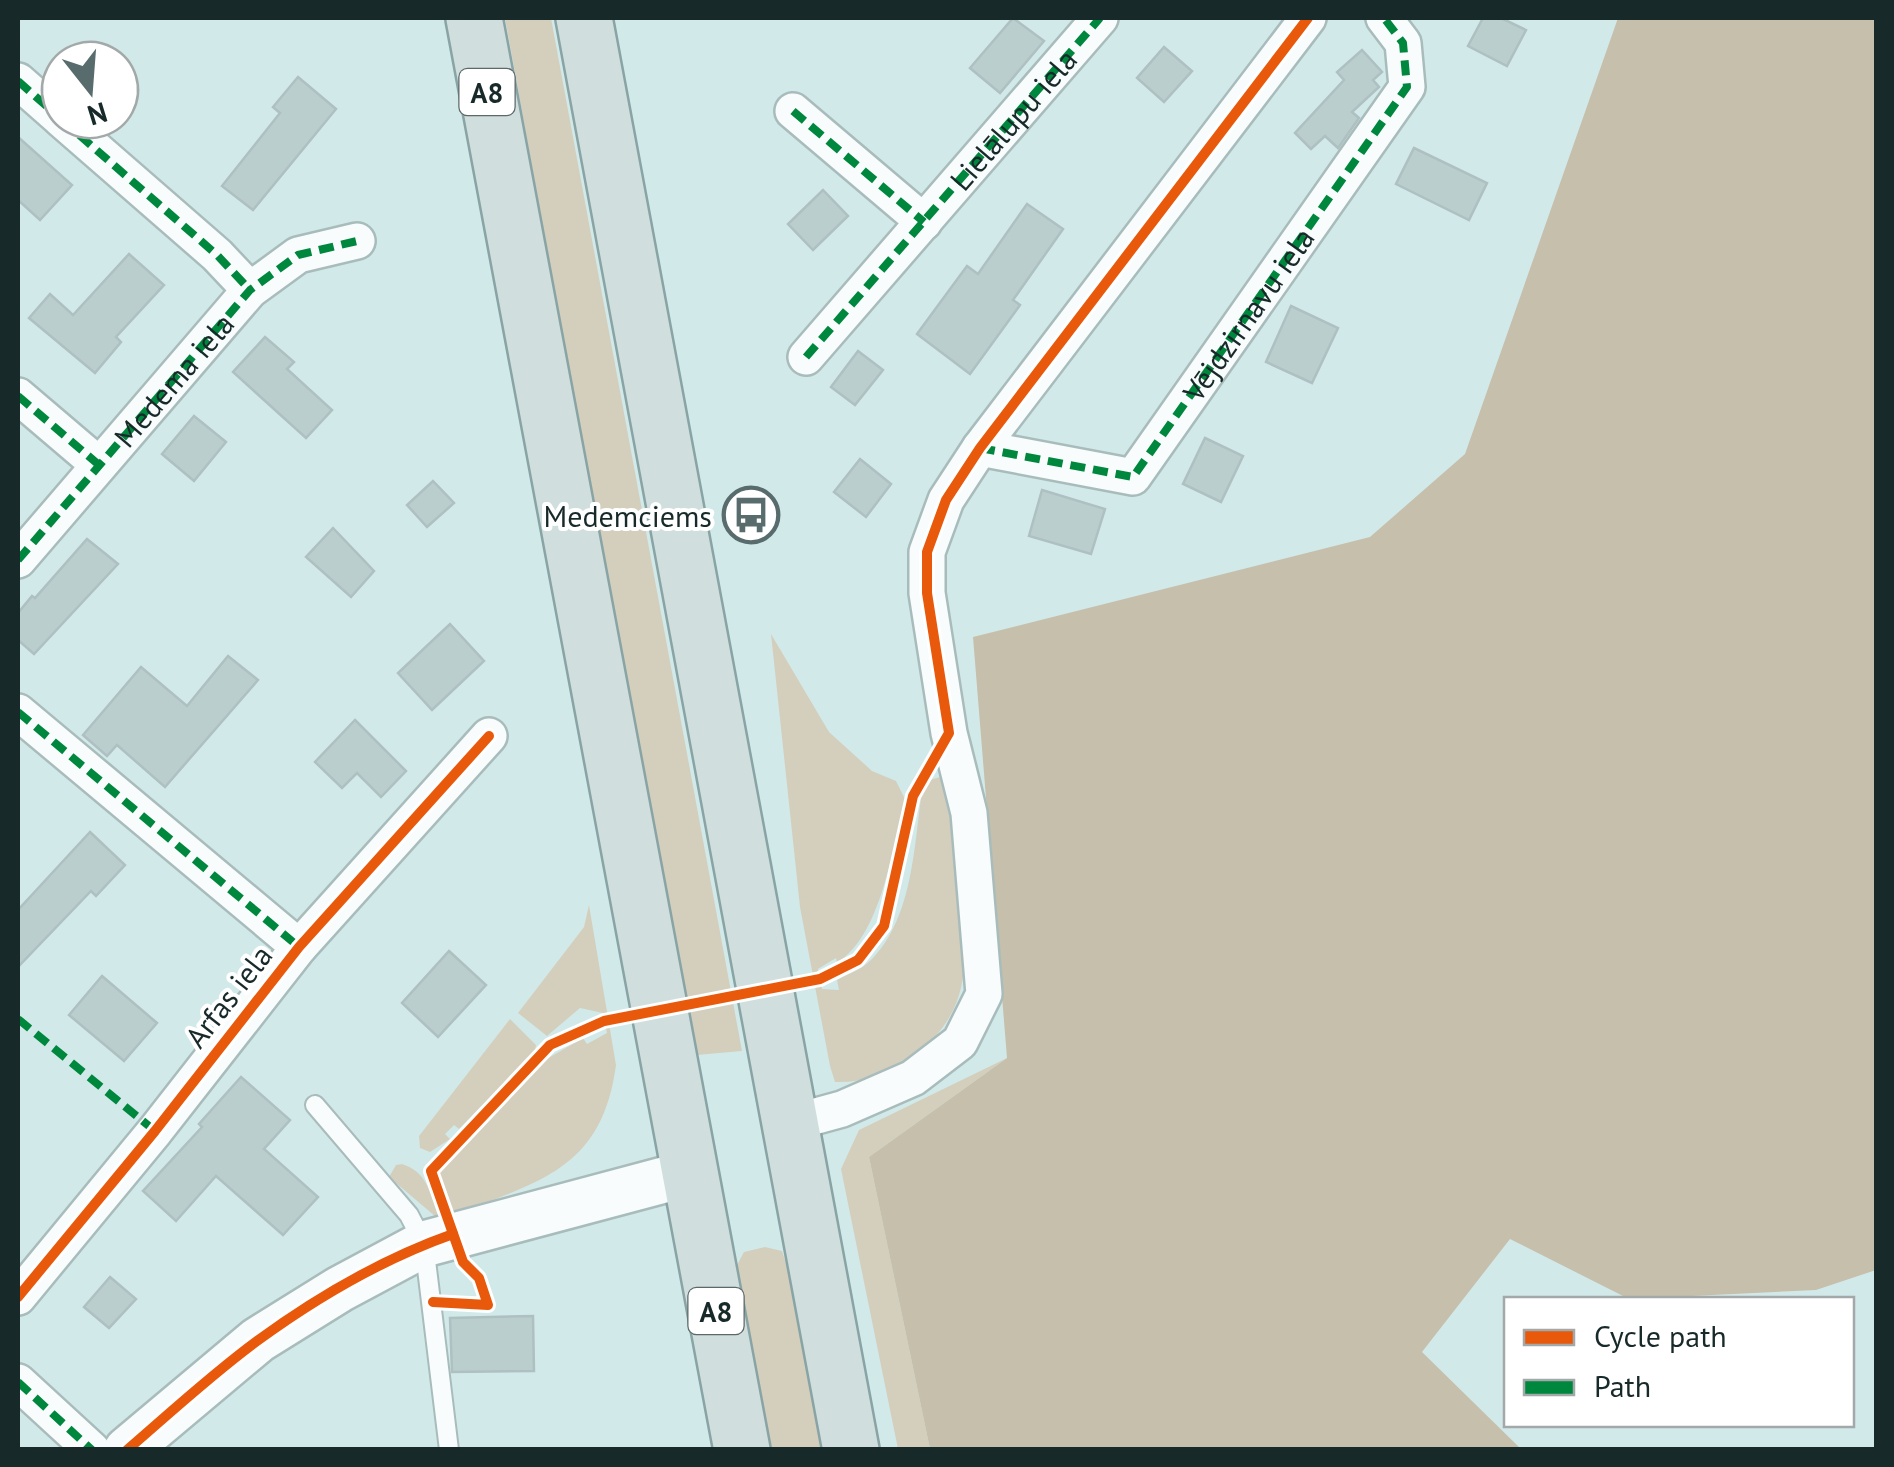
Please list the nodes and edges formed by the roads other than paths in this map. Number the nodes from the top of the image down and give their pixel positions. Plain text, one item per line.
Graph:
1 (474, 18) edge
2 (584, 18) edge
3 (1100, 18) edge
4 (1308, 18) edge
5 (1384, 18) edge
6 (18, 81) edge
7 (40, 100) edge
8 (793, 111) dead end
9 (85, 140) edge
10 (924, 222) junction
11 (356, 242) dead end
12 (250, 290) junction
13 (806, 358) dead end
14 (18, 396) edge
15 (980, 448) junction
16 (99, 465) junction
17 (18, 560) edge
18 (18, 712) edge
19 (489, 736) dead end
20 (299, 946) junction
21 (315, 1105) dead end
22 (791, 1123) junction
23 (690, 1173) junction
24 (424, 1244) junction
25 (18, 1297) edge
26 (18, 1382) edge
27 (92, 1450) edge
28 (127, 1450) edge
29 (449, 1450) edge
30 (742, 1450) edge
31 (850, 1450) edge

1 - 23 highway, A8
2 - 22 highway
3 - 10 street, Lielālupu iela
4 - 15 street
5 - 15 street, Vējdzirnavu iela
6 - 7 street
8 - 10 street
9 - 12 street
10 - 13 street, Lielālupu iela
11 - 12 street, Medema iela
12 - 16 street, Medema iela
14 - 16 street
15 - 22 street
16 - 17 street, Medema iela
18 - 20 street
19 - 20 street, Arfas iela
20 - 25 street, Arfas iela
21 - 24 lane
22 - 31 highway
23 - 24 street
23 - 30 highway, A8
24 - 28 street
24 - 29 lane
26 - 27 street

